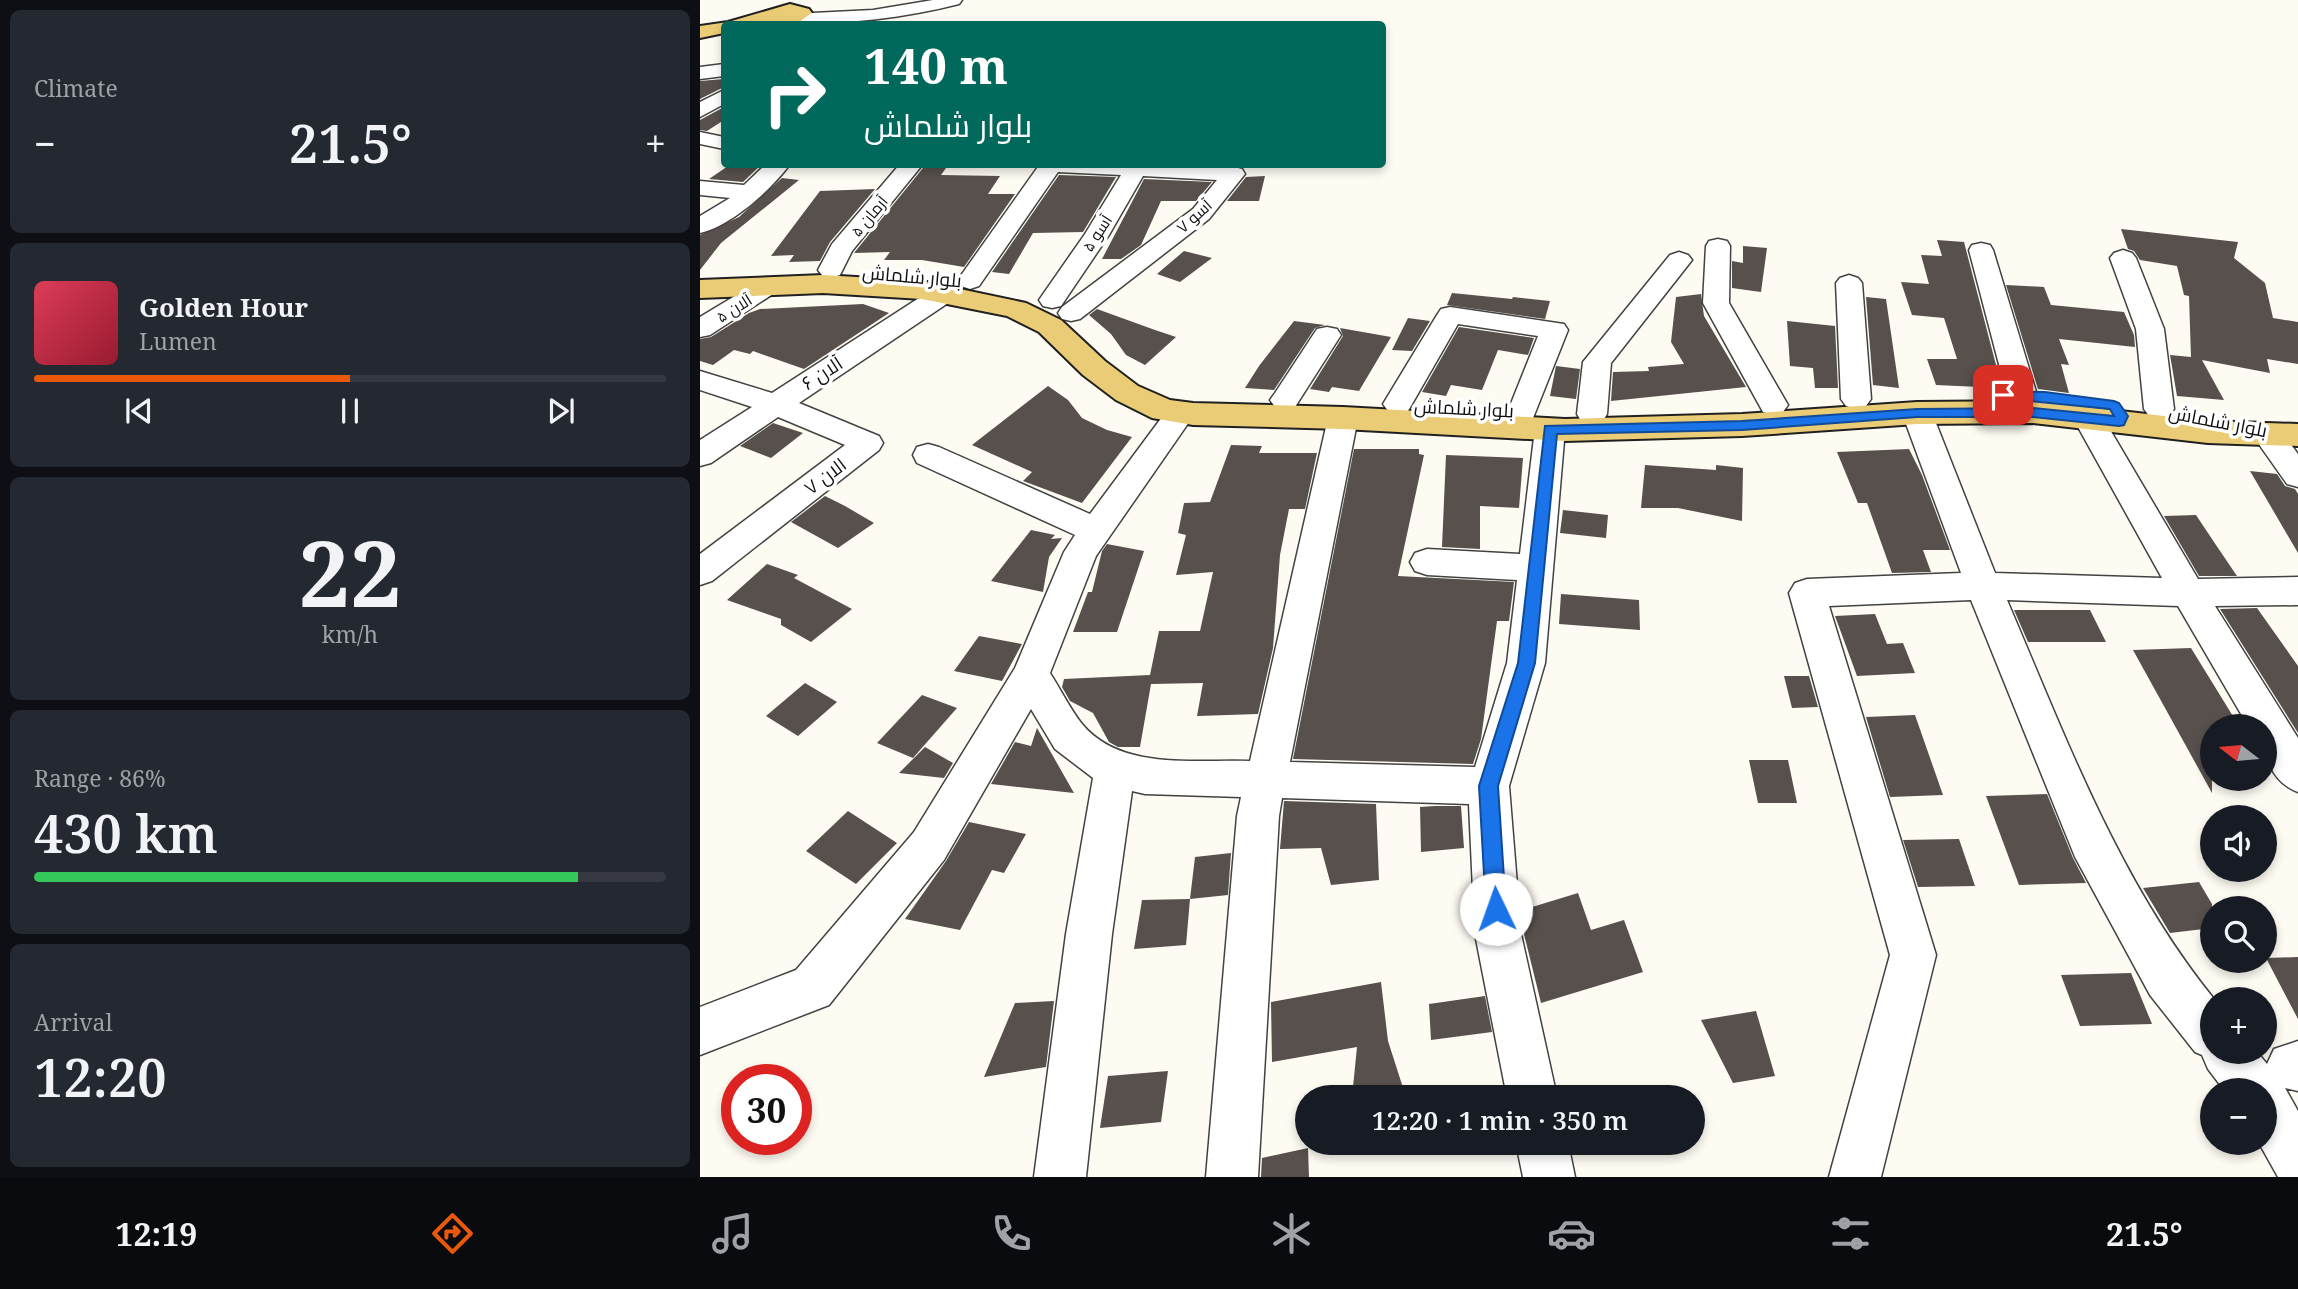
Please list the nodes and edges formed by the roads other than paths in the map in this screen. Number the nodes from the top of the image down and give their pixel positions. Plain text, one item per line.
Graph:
1 (824, 0) edge
2 (859, 0) edge
3 (953, 0) edge
4 (785, 15) edge
5 (752, 21) edge
6 (721, 30) edge
7 (700, 34) edge
8 (721, 72) edge
9 (700, 73) edge
10 (721, 73) edge
11 (700, 83) edge
12 (721, 98) edge
13 (700, 111) edge
14 (700, 138) edge
15 (721, 142) edge
16 (775, 168) edge
17 (909, 168) edge
18 (1050, 168) edge
19 (1136, 168) edge
20 (1151, 168) edge
21 (700, 188) edge
22 (750, 193) junction
23 (700, 226) edge
24 (1718, 246) dead end
25 (1981, 250) dead end
26 (2123, 258) dead end
27 (1679, 260) dead end
28 (831, 270) junction
29 (700, 274) edge
30 (1849, 283) dead end
31 (767, 287) junction
32 (958, 287) junction
33 (700, 289) edge
34 (1061, 307) junction
35 (700, 329) edge
36 (1327, 335) dead end
37 (700, 380) edge
38 (2022, 395) junction
39 (1856, 399) junction
40 (1285, 400) junction
41 (774, 404) junction
42 (1398, 404) junction
43 (1773, 405) junction
44 (1181, 412) junction
45 (1917, 413) junction
46 (1592, 414) junction
47 (2126, 414) junction
48 (1343, 418) junction
49 (1537, 420) junction
50 (2281, 434) edge
51 (928, 454) dead end
52 (700, 455) edge
53 (2298, 476) edge
54 (1096, 531) junction
55 (1427, 562) dead end
56 (1536, 568) junction
57 (700, 572) edge
58 (1983, 586) junction
59 (2298, 591) edge
60 (2188, 593) junction
61 (1031, 675) junction
62 (1115, 767) junction
63 (2298, 774) edge
64 (1265, 778) junction
65 (1489, 786) junction
66 (2200, 1020) edge
67 (700, 1031) edge
68 (2247, 1064) edge
69 (2272, 1078) edge
70 (2277, 1081) edge
71 (1529, 1085) edge
72 (1544, 1155) edge
73 (2298, 1161) edge
74 (1060, 1177) edge
75 (1232, 1177) edge
76 (1549, 1177) edge
77 (1854, 1177) edge

1 - 4 main road
2 - 4 street
3 - 4 street
4 - 5 main road
6 - 7 main road
8 - 9 street
10 - 11 street
12 - 13 street
14 - 15 street
16 - 22 street
17 - 28 street, آرمان ۵
18 - 32 street
19 - 34 street, آسو ۵
20 - 34 street, آسو ۷
21 - 22 street
22 - 23 street
24 - 43 street
25 - 38 street
26 - 47 street
27 - 46 street
28 - 29 main road, بلوار شلماش
28 - 32 main road, بلوار شلماش
30 - 39 street
31 - 32 main road, بلوار شلماش
31 - 33 main road, بلوار شلماش
31 - 35 street, آلان ۵
32 - 34 main road, بلوار شلماش
32 - 41 street, آلان ۶
32 - 44 main road, بلوار شلماش
34 - 40 main road, بلوار شلماش
36 - 40 street
37 - 41 street
38 - 39 main road, بلوار شلماش
38 - 47 main road, بلوار شلماش
39 - 43 main road, بلوار شلماش
40 - 42 main road, بلوار شلماش
41 - 52 street, آلان ۶
41 - 57 street, الان ۷
42 - 49 main road, بلوار شلماش
42 - 49 street
43 - 46 main road, بلوار شلماش
44 - 48 main road, بلوار شلماش
44 - 54 street
45 - 47 main road, بلوار شلماش
45 - 49 main road, بلوار شلماش
45 - 58 street
46 - 49 main road, بلوار شلماش
47 - 50 main road, بلوار شلماش
47 - 60 street
48 - 49 main road, بلوار شلماش
48 - 64 street
49 - 56 street
50 - 53 street
51 - 54 street
54 - 61 street
55 - 56 street
56 - 65 street
58 - 60 street
58 - 66 street
58 - 77 street
59 - 60 street
60 - 63 street
61 - 62 street
61 - 67 street
62 - 64 street
62 - 74 street
64 - 65 street
64 - 75 street
65 - 71 street
68 - 69 street
70 - 73 street
72 - 76 street

